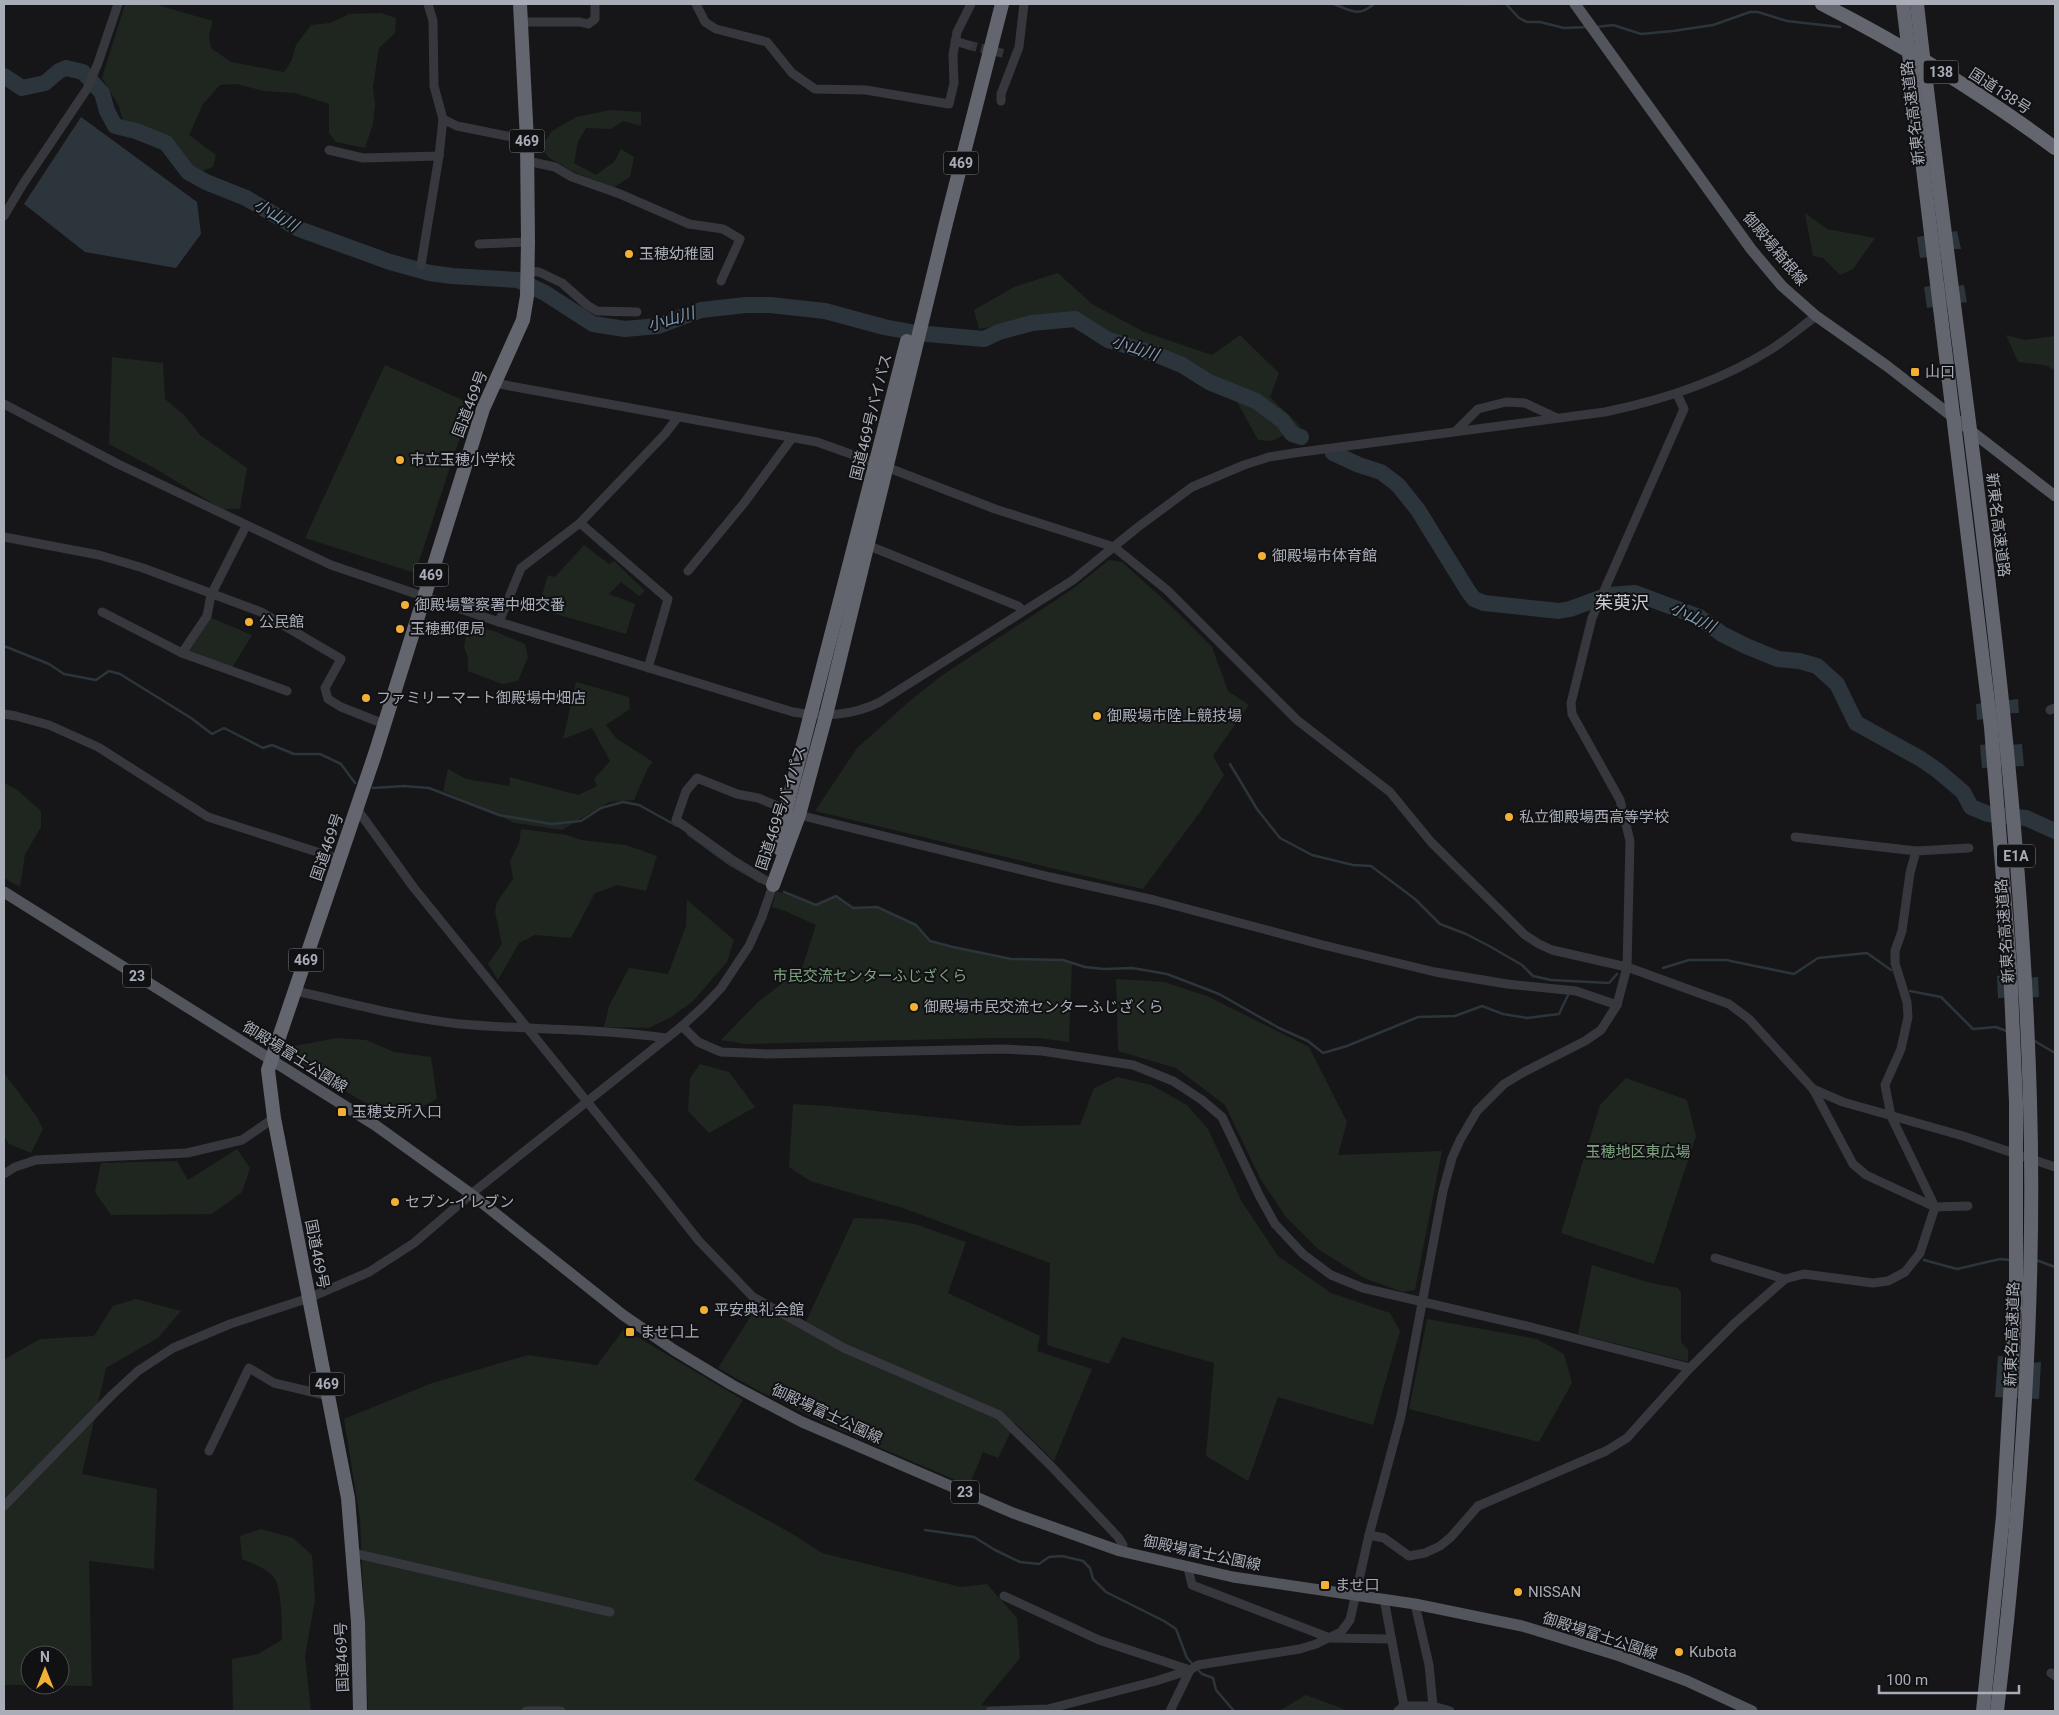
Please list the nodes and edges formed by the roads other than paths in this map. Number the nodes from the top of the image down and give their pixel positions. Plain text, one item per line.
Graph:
1 (118, 4) edge
2 (428, 4) edge
3 (520, 4) edge
4 (595, 4) edge
5 (696, 4) edge
6 (971, 4) edge
7 (993, 4) edge
8 (1002, 4) edge
9 (1024, 4) edge
10 (1575, 4) edge
11 (1822, 4) edge
12 (1903, 4) edge
13 (1916, 4) edge
14 (522, 22) junction
15 (955, 42) junction
16 (968, 45) tunnel mouth
17 (1006, 54) tunnel mouth
18 (1016, 56) junction
19 (1000, 101) dead end
20 (443, 119) junction
21 (527, 140) junction
22 (2055, 148) edge
23 (328, 150) dead end
24 (439, 156) junction
25 (527, 161) junction
26 (4, 216) edge
27 (528, 242) junction
28 (479, 244) dead end
29 (421, 265) dead end
30 (528, 275) junction
31 (721, 281) dead end
32 (637, 312) dead end
33 (1816, 316) junction
34 (917, 321) junction
35 (494, 383) junction
36 (1677, 394) junction
37 (4, 404) edge
38 (678, 417) junction
39 (1558, 418) junction
40 (1458, 430) junction
41 (792, 438) junction
42 (881, 465) junction
43 (2055, 496) edge
44 (580, 523) junction
45 (246, 526) junction
46 (4, 537) edge
47 (867, 546) junction
48 (1114, 546) junction
49 (688, 571) dead end
50 (210, 595) junction
51 (424, 595) junction
52 (1023, 611) junction
53 (102, 612) dead end
54 (499, 622) junction
55 (182, 653) junction
56 (648, 668) junction
57 (287, 691) dead end
58 (4, 714) edge
59 (819, 715) junction
60 (384, 724) junction
61 (357, 809) junction
62 (793, 812) junction
63 (1795, 837) dead end
64 (1968, 848) dead end
65 (1916, 851) junction
66 (339, 859) junction
67 (773, 886) junction
68 (4, 892) edge
69 (1627, 966) junction
70 (296, 991) junction
71 (1617, 1005) junction
72 (682, 1026) junction
73 (529, 1028) junction
74 (666, 1038) junction
75 (271, 1060) junction
76 (1813, 1089) junction
77 (586, 1100) junction
78 (1891, 1116) junction
79 (274, 1118) junction
80 (2055, 1167) edge
81 (4, 1174) edge
82 (471, 1194) junction
83 (1968, 1206) dead end
84 (1935, 1207) junction
85 (1715, 1258) dead end
86 (1785, 1279) junction
87 (309, 1298) junction
88 (1421, 1302) junction
89 (1690, 1368) junction
90 (329, 1396) junction
91 (209, 1451) dead end
92 (4, 1506) edge
93 (1369, 1535) junction
94 (1120, 1551) junction
95 (353, 1553) junction
96 (1188, 1568) junction
97 (1356, 1595) junction
98 (1004, 1596) dead end
99 (1384, 1599) junction
100 (1415, 1604) junction
101 (610, 1612) dead end
102 (1330, 1638) junction
103 (1391, 1639) junction
104 (1190, 1670) junction
105 (1433, 1706) junction
106 (1401, 1709) edge
107 (360, 1711) edge
108 (526, 1711) edge
109 (561, 1711) edge
110 (990, 1711) edge
111 (1170, 1711) edge
112 (1450, 1711) edge
113 (1752, 1711) edge
114 (1983, 1711) edge
115 (1997, 1711) edge

1 - 26 street
2 - 20 street
3 - 14 highway, 国道469号 / 469
4 - 14 street
5 - 15 street
6 - 15 street
7 - 34 highway, 国道469号バイパス / 469
8 - 34 highway, 国道469号バイパス / 469
9 - 18 street
10 - 33 main road, 御殿場箱根線
11 - 22 highway, 国道138号 / 138
12 - 114 highway, 新東名高速道路 / E1A, bridge
13 - 115 highway, 新東名高速道路 / E1A, bridge
14 - 21 highway, 国道469号 / 469
15 - 16 street
17 - 18 street
18 - 19 street
20 - 21 street
20 - 24 street
21 - 25 highway, 国道469号 / 469
23 - 24 street
24 - 29 street
25 - 27 highway, 国道469号 / 469
25 - 31 street
27 - 28 street
27 - 30 highway, 国道469号 / 469
30 - 32 street
30 - 35 highway, 国道469号 / 469
33 - 36 street
33 - 43 main road, 御殿場箱根線
34 - 42 highway, 国道469号バイパス / 469
35 - 38 street
35 - 51 highway, 国道469号 / 469
36 - 39 street
36 - 69 street
37 - 45 street
38 - 41 street
38 - 44 street
39 - 40 street
39 - 40 street
40 - 48 street
41 - 42 street
41 - 49 street
42 - 47 highway, 国道469号バイパス
42 - 48 street
42 - 59 highway, 国道469号バイパス
44 - 54 street
44 - 56 street
45 - 50 street
45 - 51 street
46 - 50 street
47 - 52 street
47 - 59 highway, 国道469号バイパス
48 - 52 street
48 - 69 street
50 - 55 street
50 - 60 street
51 - 54 street
51 - 60 highway, 国道469号 / 469
52 - 59 street
53 - 55 street
54 - 56 street
55 - 57 street
56 - 59 street
58 - 66 street
59 - 62 highway, 国道469号バイパス
60 - 61 highway, 国道469号 / 469
61 - 66 highway, 国道469号 / 469
61 - 73 street
62 - 67 highway, 国道469号バイパス
62 - 67 street
62 - 71 street
63 - 65 street
64 - 65 street
65 - 78 street
66 - 70 highway, 国道469号 / 469
67 - 72 street
68 - 75 main road, 御殿場富士公園線 / 23
69 - 71 street
69 - 76 street
70 - 73 street
70 - 75 highway, 国道469号 / 469
71 - 88 street
72 - 74 street
72 - 88 street
73 - 74 street
73 - 77 street
74 - 77 street
75 - 79 highway, 国道469号 / 469
75 - 82 main road, 御殿場富士公園線 / 23
76 - 78 street
76 - 84 street
77 - 82 street
77 - 94 street
78 - 80 street
78 - 84 street
79 - 81 street
79 - 87 highway, 国道469号 / 469
82 - 87 street
82 - 94 main road, 御殿場富士公園線 / 23
83 - 84 street
84 - 86 street
85 - 86 street
86 - 89 street
87 - 90 highway, 国道469号 / 469
87 - 92 street
88 - 89 street
88 - 93 street
89 - 93 street
90 - 91 street
90 - 95 highway, 国道469号 / 469
93 - 97 street
94 - 96 main road, 御殿場富士公園線 / 23
95 - 101 street
95 - 107 highway, 国道469号 / 469
96 - 97 main road, 御殿場富士公園線 / 23
96 - 102 street
97 - 99 main road, 御殿場富士公園線 / 23
97 - 102 street
98 - 104 street
99 - 100 main road, 御殿場富士公園線 / 23
99 - 103 street
100 - 105 street
100 - 113 main road, 御殿場富士公園線 / 23
102 - 103 street
102 - 104 street
103 - 106 street
104 - 110 street
104 - 111 street
105 - 106 street
105 - 112 street
108 - 109 street

